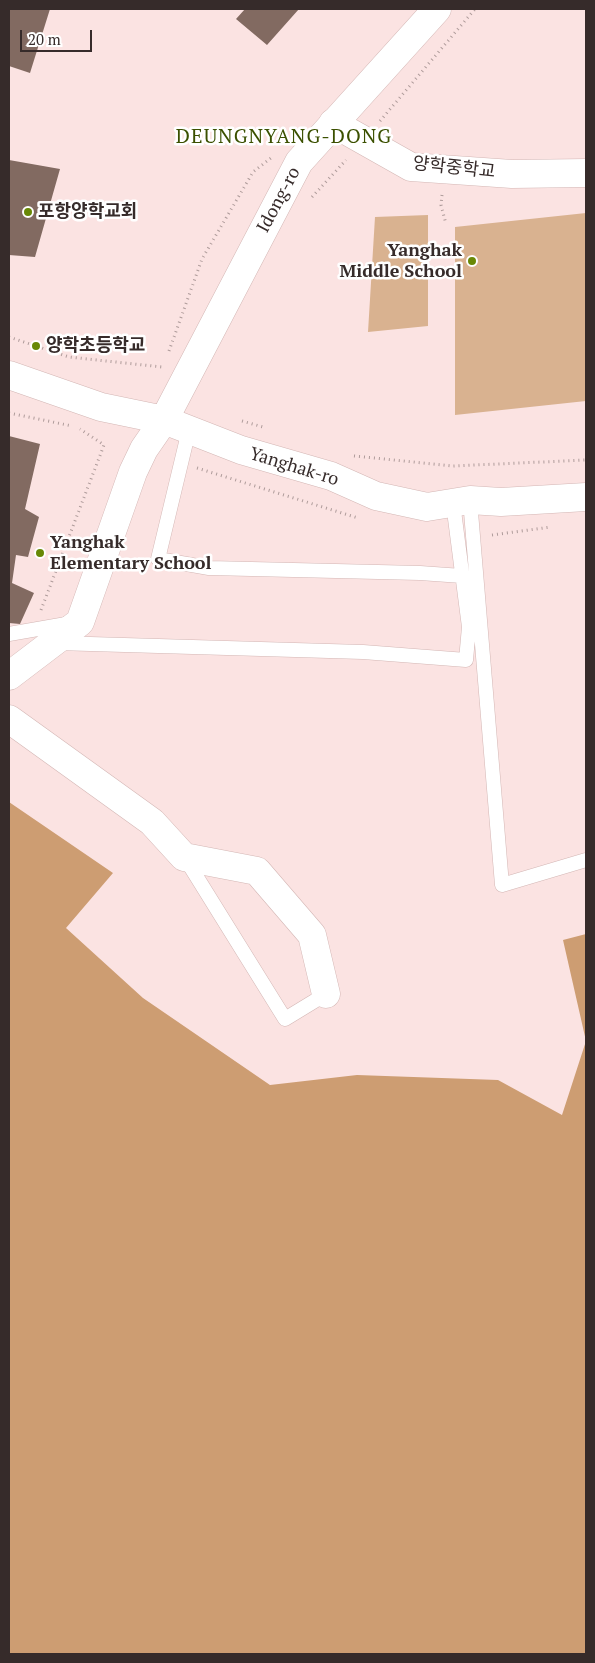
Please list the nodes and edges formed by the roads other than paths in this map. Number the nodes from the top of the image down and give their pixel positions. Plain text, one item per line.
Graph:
1 (437, 9) edge
2 (333, 123) junction
3 (586, 173) edge
4 (9, 375) edge
5 (176, 425) junction
6 (586, 497) edge
7 (461, 501) junction
8 (462, 576) junction
9 (9, 634) edge
10 (44, 636) junction
11 (9, 676) edge
12 (9, 719) edge
13 (184, 857) junction
14 (586, 860) edge
15 (326, 994) joint

1 - 2 street, Idong-ro
2 - 3 street, 양학중학교
2 - 5 street, Idong-ro
4 - 5 street, Yanghak-ro
5 - 7 street, Yanghak-ro
5 - 8 lane
5 - 10 street, Idong-ro
6 - 7 street, Yanghak-ro
7 - 8 lane
7 - 14 lane
8 - 10 lane
9 - 10 lane
10 - 11 street
12 - 13 street
13 - 15 street
13 - 15 lane

